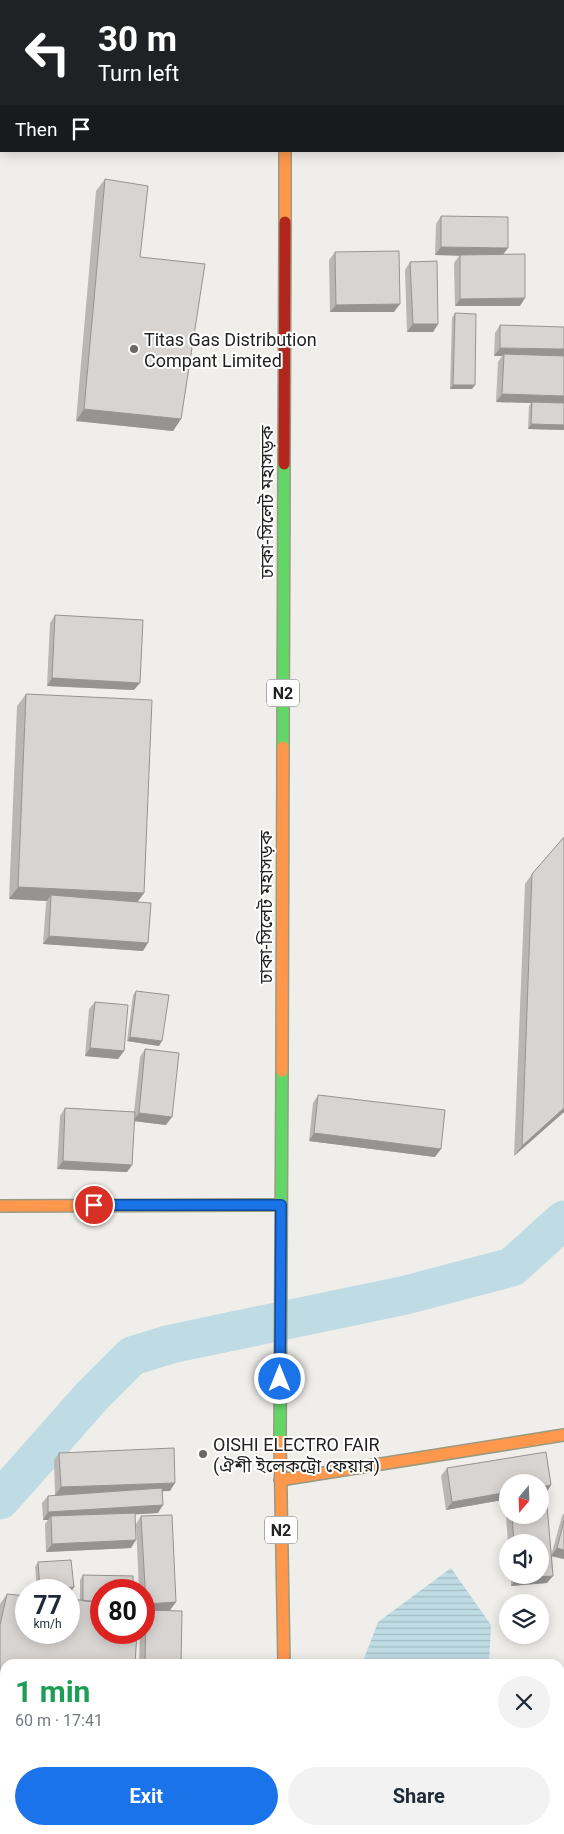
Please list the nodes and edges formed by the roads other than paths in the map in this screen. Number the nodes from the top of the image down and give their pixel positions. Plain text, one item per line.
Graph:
1 (285, 152) edge
2 (281, 1205) junction
3 (0, 1206) edge
4 (564, 1435) edge
5 (280, 1480) junction
6 (284, 1659) edge

1 - 2 main road, ঢাকা-সিলেট মহাসড়ক / N2
2 - 3 main road
2 - 5 main road, ঢাকা-সিলেট মহাসড়ক / N2
4 - 5 main road
5 - 6 main road, ঢাকা-সিলেট মহাসড়ক / N2

